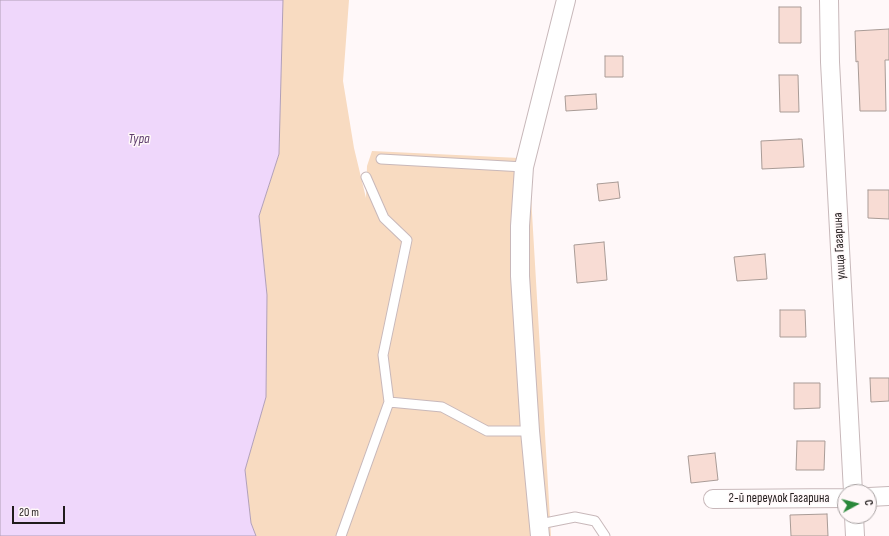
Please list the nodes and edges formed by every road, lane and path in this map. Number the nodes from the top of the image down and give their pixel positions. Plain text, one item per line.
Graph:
1 (566, 0) edge
2 (829, 0) edge
3 (381, 159) dead end
4 (524, 167) junction
5 (366, 177) dead end
6 (389, 402) junction
7 (530, 431) junction
8 (853, 484) edge
9 (889, 496) edge
10 (877, 497) edge
11 (837, 498) edge
12 (713, 499) dead end
13 (854, 524) edge
14 (540, 530) edge
15 (341, 536) edge
16 (605, 536) edge
17 (855, 536) edge

1 - 4 street
2 - 8 street, улица Гагарина
3 - 4 lane
4 - 7 street
5 - 6 lane
6 - 7 lane
6 - 15 lane
7 - 14 street
9 - 10 street
11 - 12 street, 2-й переулок Гагарина
13 - 17 street
14 - 16 lane

